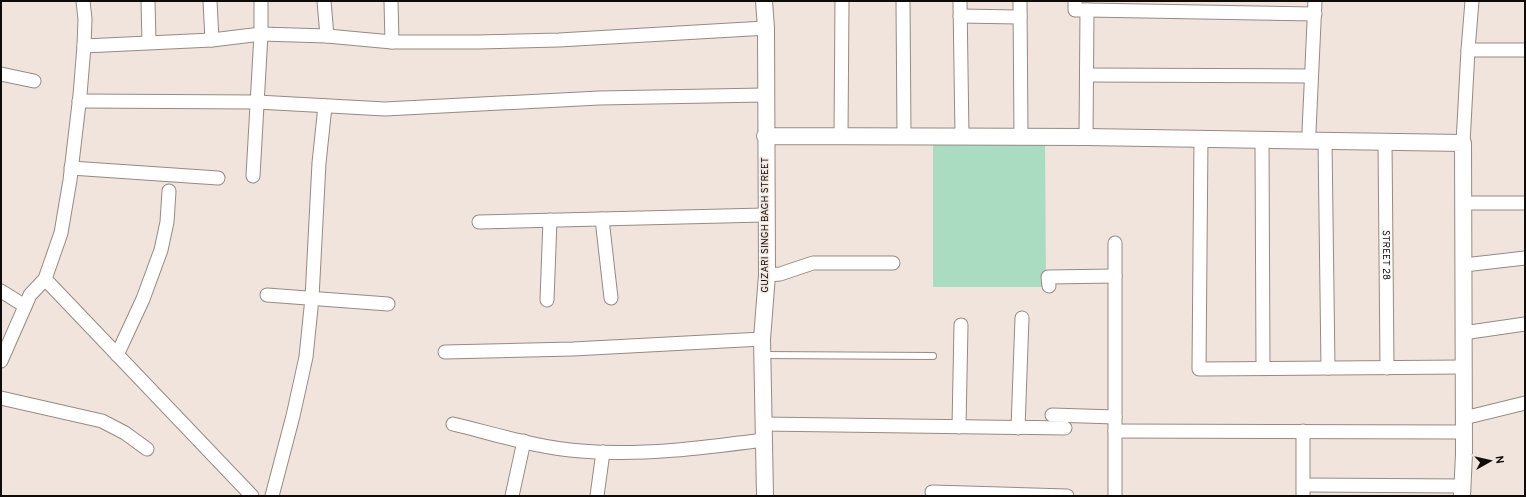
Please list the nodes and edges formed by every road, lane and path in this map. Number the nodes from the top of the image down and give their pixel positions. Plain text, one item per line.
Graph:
1 (83, 1) edge
2 (148, 1) edge
3 (210, 1) edge
4 (261, 1) edge
5 (324, 1) edge
6 (391, 1) edge
7 (764, 1) edge
8 (842, 1) edge
9 (903, 1) edge
10 (960, 1) edge
11 (1020, 1) edge
12 (1075, 1) edge
13 (1472, 1) edge
14 (1315, 7) edge
15 (1088, 10) junction
16 (960, 16) junction
17 (1020, 17) junction
18 (766, 28) junction
19 (261, 34) junction
20 (326, 36) junction
21 (212, 40) junction
22 (149, 42) junction
23 (392, 42) junction
24 (84, 46) junction
25 (1468, 50) junction
26 (1525, 50) edge
27 (1, 74) edge
28 (1087, 74) junction
29 (1311, 76) junction
30 (34, 81) dead end
31 (766, 95) junction
32 (79, 102) junction
33 (257, 102) junction
34 (325, 106) junction
35 (1309, 131) dead end
36 (765, 136) junction
37 (841, 136) junction
38 (904, 136) junction
39 (962, 136) junction
40 (1021, 137) junction
41 (1086, 137) junction
42 (1201, 138) junction
43 (1262, 139) junction
44 (1325, 140) junction
45 (1385, 142) junction
46 (1463, 143) junction
47 (71, 168) junction
48 (253, 176) dead end
49 (218, 178) dead end
50 (169, 191) dead end
51 (1464, 203) junction
52 (1525, 203) edge
53 (766, 215) junction
54 (602, 219) junction
55 (550, 220) junction
56 (479, 222) dead end
57 (1115, 244) dead end
58 (1525, 258) edge
59 (893, 263) dead end
60 (1464, 265) junction
61 (767, 275) junction
62 (1115, 276) junction
63 (44, 279) junction
64 (1048, 286) dead end
65 (1, 291) edge
66 (266, 295) dead end
67 (312, 298) junction
68 (611, 298) dead end
69 (547, 300) dead end
70 (388, 304) dead end
71 (25, 306) junction
72 (1022, 318) dead end
73 (1525, 324) edge
74 (961, 325) dead end
75 (1463, 332) junction
76 (762, 339) junction
77 (444, 352) dead end
78 (117, 355) junction
79 (762, 355) junction
80 (933, 356) dead end
81 (1, 361) edge
82 (1463, 367) junction
83 (1263, 368) junction
84 (1328, 368) junction
85 (1387, 368) junction
86 (1, 398) edge
87 (1525, 403) edge
88 (1052, 415) dead end
89 (1115, 417) junction
90 (453, 424) dead end
91 (1464, 425) junction
92 (959, 427) junction
93 (1018, 428) junction
94 (1065, 428) dead end
95 (1303, 430) junction
96 (1115, 431) junction
97 (763, 432) junction
98 (524, 441) junction
99 (147, 448) dead end
100 (604, 452) junction
101 (1303, 490) edge
102 (1463, 491) edge
103 (932, 492) dead end
104 (953, 494) edge
105 (1003, 495) edge
106 (252, 496) edge
107 (272, 496) edge
108 (512, 496) edge
109 (597, 496) edge
110 (765, 496) edge
111 (1059, 496) edge
112 (1066, 496) edge
113 (1115, 496) edge

1 - 24 street
2 - 22 street
3 - 21 street
4 - 19 street
5 - 20 street
6 - 23 street
7 - 18 street, GUZARI SINGH BAGH STREET
8 - 37 street
9 - 38 street
10 - 16 street
11 - 17 street
12 - 15 street
13 - 25 street
14 - 15 street
14 - 29 street
15 - 28 street
16 - 17 street
16 - 39 street
17 - 40 street
18 - 23 street
18 - 31 street, GUZARI SINGH BAGH STREET
19 - 20 street
19 - 21 street
19 - 33 street
20 - 23 street
21 - 22 street
22 - 24 street
24 - 32 street
25 - 26 street
25 - 46 street
27 - 30 street
28 - 29 street
28 - 41 street
29 - 35 street
31 - 34 street
31 - 36 street, GUZARI SINGH BAGH STREET
32 - 33 street
32 - 47 street
33 - 34 street
33 - 48 street
34 - 67 street
36 - 37 street
36 - 53 street, GUZARI SINGH BAGH STREET
37 - 38 street
38 - 39 street
39 - 40 street
40 - 41 street
41 - 42 street
42 - 43 street
42 - 83 street
43 - 44 street
43 - 83 street
44 - 45 street
44 - 84 street
45 - 46 street
45 - 85 street, STREET 28
46 - 51 street
47 - 49 street
47 - 63 street
50 - 78 street
51 - 52 street
51 - 60 street
53 - 54 street
53 - 61 street, GUZARI SINGH BAGH STREET
54 - 55 street
54 - 68 street
55 - 56 street
55 - 69 street
57 - 62 street
58 - 60 street
59 - 61 street
60 - 75 street
61 - 76 street, GUZARI SINGH BAGH STREET
62 - 64 street
62 - 89 street
63 - 71 street
63 - 78 street
65 - 71 street
66 - 67 street
67 - 70 street
67 - 107 street
71 - 81 street
72 - 93 street
73 - 75 street
74 - 92 street
75 - 82 street
76 - 77 street
76 - 79 street, GUZARI SINGH BAGH STREET
78 - 106 street
79 - 80 lane
79 - 97 street, GUZARI SINGH BAGH STREET
82 - 85 street
82 - 91 street
83 - 84 street
84 - 85 street
86 - 99 street
87 - 91 street
88 - 89 street
89 - 96 street
90 - 98 street
91 - 95 street
91 - 102 street
92 - 93 street
92 - 97 street
93 - 94 street
95 - 96 street
95 - 101 street
96 - 113 street
97 - 100 street
97 - 110 street, GUZARI SINGH BAGH STREET
98 - 100 street
98 - 108 street
100 - 109 street
101 - 102 street
103 - 104 street
104 - 105 street
105 - 111 street
111 - 112 street

